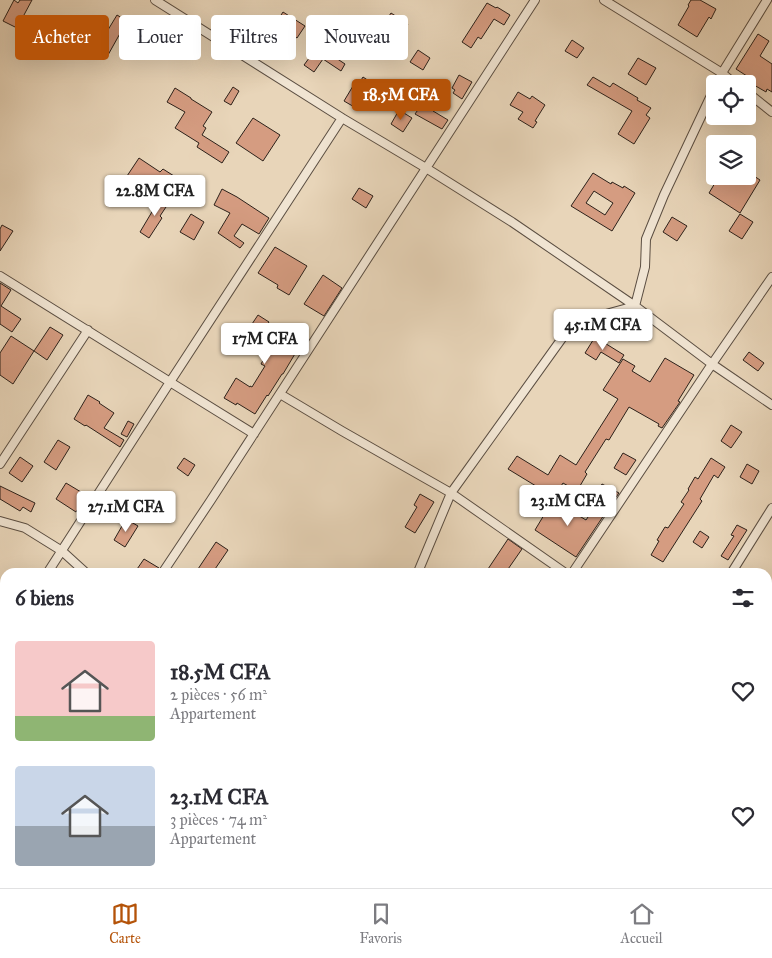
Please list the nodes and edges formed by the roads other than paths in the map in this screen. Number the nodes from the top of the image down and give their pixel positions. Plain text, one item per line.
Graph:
1 (155, 0) edge
2 (535, 0) edge
3 (604, 0) edge
4 (767, 0) edge
5 (722, 73) junction
6 (724, 75) edge
7 (756, 99) edge
8 (706, 106) edge
9 (772, 112) edge
10 (342, 118) junction
11 (426, 168) junction
12 (0, 276) edge
13 (772, 277) edge
14 (635, 306) junction
15 (88, 330) junction
16 (712, 364) junction
17 (170, 382) junction
18 (280, 394) junction
19 (772, 404) edge
20 (254, 434) junction
21 (0, 464) edge
22 (451, 493) junction
23 (772, 508) edge
24 (0, 521) edge
25 (62, 551) junction
26 (51, 568) edge
27 (81, 568) edge
28 (166, 568) edge
29 (420, 568) edge
30 (558, 568) edge
31 (576, 568) edge
32 (734, 568) edge

1 - 10 street
2 - 11 street
3 - 5 street
4 - 5 street
5 - 6 street
7 - 9 street
8 - 14 street
10 - 11 street
10 - 17 street
11 - 14 street
11 - 18 street
12 - 15 street
13 - 16 street
14 - 16 street
14 - 22 street
15 - 17 street
15 - 21 street
16 - 19 street
16 - 31 street
17 - 20 street
17 - 25 street
18 - 20 street
18 - 22 street
20 - 28 street
22 - 29 street
22 - 30 street
23 - 32 street
24 - 25 street
25 - 26 street
25 - 27 street

